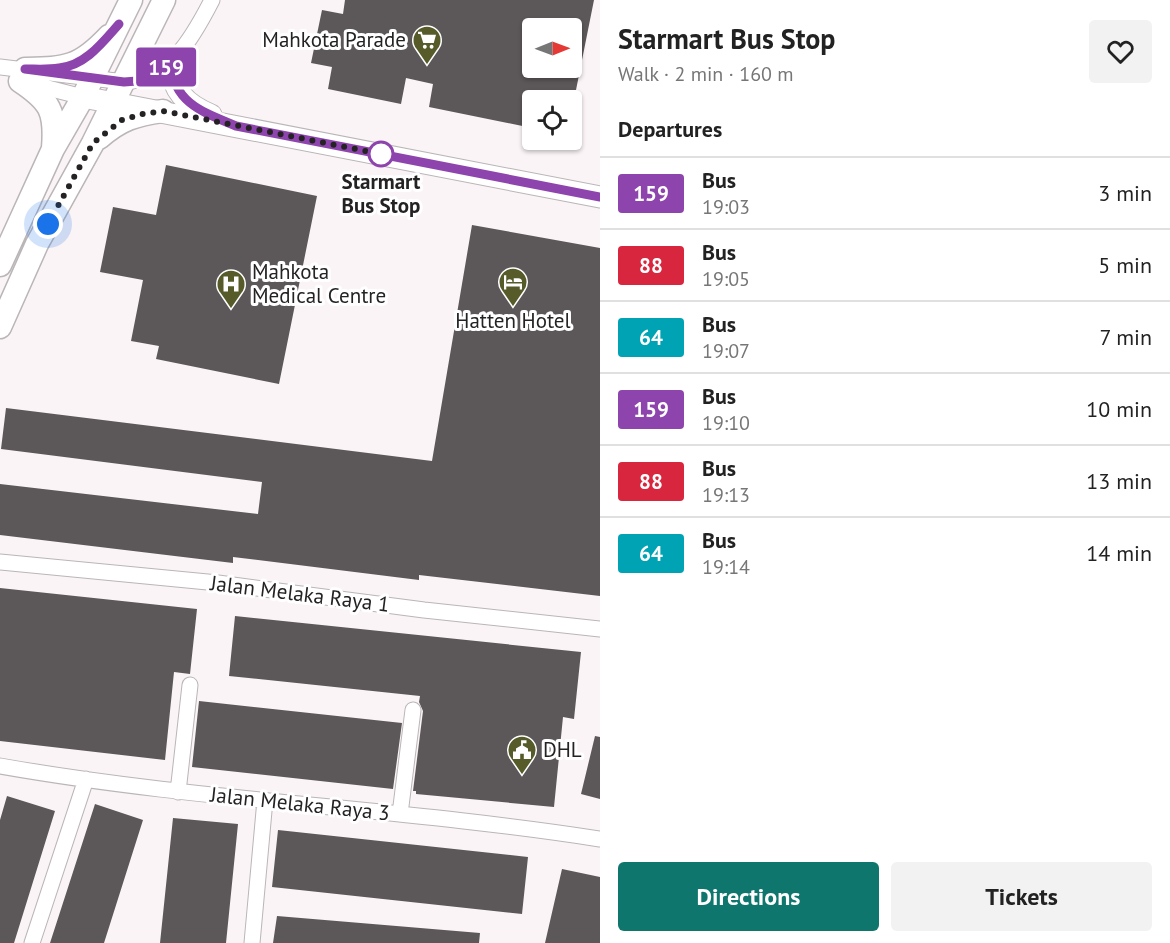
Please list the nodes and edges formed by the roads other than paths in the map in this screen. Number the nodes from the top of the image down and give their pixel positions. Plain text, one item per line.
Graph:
1 (131, 0) edge
2 (164, 0) edge
3 (212, 0) edge
4 (119, 24) junction
5 (170, 64) junction
6 (0, 67) edge
7 (15, 74) edge
8 (124, 82) junction
9 (88, 88) junction
10 (113, 104) junction
11 (163, 111) junction
12 (236, 126) junction
13 (93, 143) junction
14 (53, 149) junction
15 (600, 197) edge
16 (0, 265) edge
17 (0, 327) edge
18 (0, 562) edge
19 (600, 629) edge
20 (190, 685) dead end
21 (413, 710) dead end
22 (0, 766) edge
23 (86, 779) junction
24 (178, 792) junction
25 (265, 800) junction
26 (400, 814) junction
27 (600, 839) edge
28 (33, 943) edge
29 (252, 943) edge

1 - 4 main road
2 - 8 main road
3 - 5 street
4 - 7 main road
4 - 9 main road
5 - 8 street
5 - 12 main road
6 - 7 street
7 - 9 street
7 - 9 street
7 - 14 main road
8 - 9 street
8 - 10 main road
9 - 10 main road
9 - 14 main road
10 - 11 main road
10 - 13 main road
11 - 12 main road
11 - 13 main road
12 - 15 main road
13 - 17 main road
14 - 16 main road
18 - 19 street, Jalan Melaka Raya 1
20 - 24 street
21 - 26 street
22 - 23 street, Jalan Melaka Raya 3
23 - 24 street, Jalan Melaka Raya 3
23 - 28 street
24 - 25 street, Jalan Melaka Raya 3
25 - 26 street, Jalan Melaka Raya 3
25 - 29 street
26 - 27 street, Jalan Melaka Raya 3

